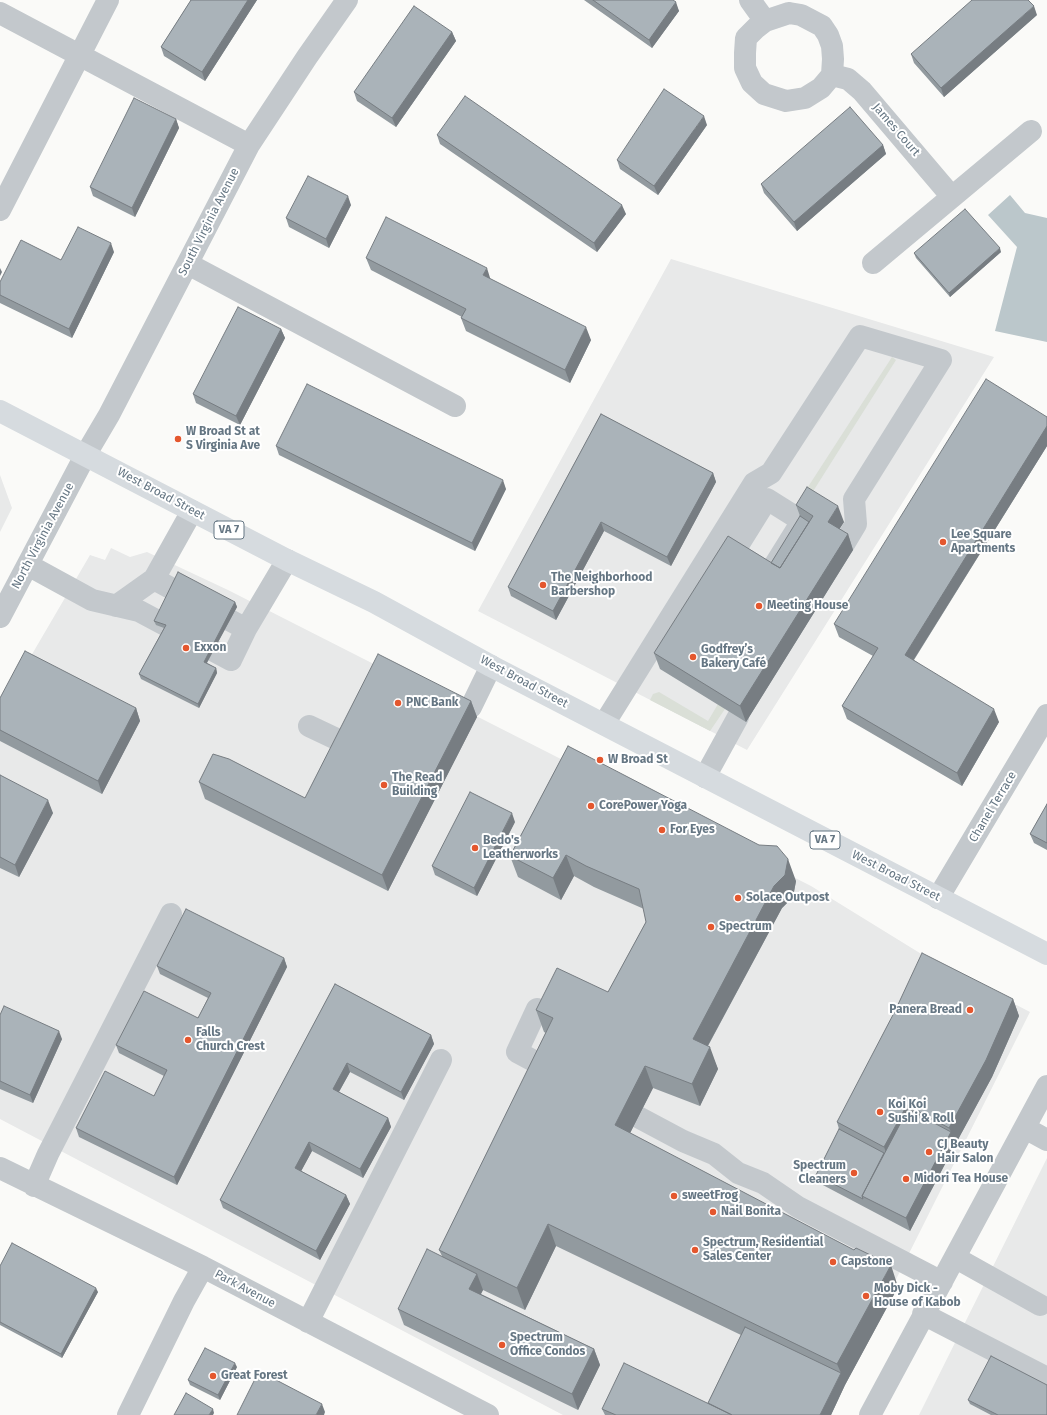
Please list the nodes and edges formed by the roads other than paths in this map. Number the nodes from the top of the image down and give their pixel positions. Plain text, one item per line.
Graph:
1 (108, 0) edge
2 (347, 0) edge
3 (750, 0) edge
4 (0, 13) edge
5 (765, 20) junction
6 (80, 54) junction
7 (832, 74) junction
8 (1031, 131) dead end
9 (249, 145) junction
10 (952, 197) junction
11 (0, 210) edge
12 (873, 263) dead end
13 (188, 264) junction
14 (455, 406) dead end
15 (0, 410) edge
16 (86, 454) junction
17 (192, 511) junction
18 (844, 544) edge
19 (287, 560) junction
20 (28, 565) junction
21 (154, 579) junction
22 (116, 606) junction
23 (0, 617) edge
24 (246, 628) junction
25 (491, 666) junction
26 (471, 707) dead end
27 (1047, 715) edge
28 (738, 717) edge
29 (604, 724) junction
30 (309, 726) dead end
31 (347, 744) edge
32 (705, 777) junction
33 (938, 898) junction
34 (171, 914) dead end
35 (1047, 954) edge
36 (537, 1009) edge
37 (441, 1060) dead end
38 (547, 1068) edge
39 (1047, 1086) edge
40 (638, 1117) edge
41 (1025, 1128) junction
42 (1047, 1140) edge
43 (0, 1168) edge
44 (34, 1186) junction
45 (956, 1258) junction
46 (203, 1267) junction
47 (942, 1282) junction
48 (1040, 1305) dead end
49 (923, 1314) junction
50 (308, 1322) junction
51 (1047, 1378) edge
52 (128, 1415) edge
53 (488, 1415) edge
54 (870, 1415) edge

1 - 6 street
2 - 9 street, South Virginia Avenue
3 - 5 street
4 - 6 street
5 - 7 street
5 - 7 street
6 - 9 street
6 - 11 street
7 - 10 street, James Court
8 - 10 street
9 - 13 street, South Virginia Avenue
10 - 12 street
13 - 14 street
13 - 16 street, South Virginia Avenue
15 - 16 main road, West Broad Street / VA 7
16 - 17 main road, West Broad Street / VA 7
16 - 20 street, North Virginia Avenue
17 - 19 main road, West Broad Street / VA 7
17 - 21 street
18 - 29 street
19 - 24 street
19 - 25 main road, West Broad Street / VA 7
20 - 22 street
20 - 23 street, North Virginia Avenue
21 - 22 street
21 - 24 street
22 - 24 street
25 - 26 street
25 - 29 main road, West Broad Street / VA 7
27 - 33 street, Chanel Terrace
28 - 32 street
29 - 32 main road, West Broad Street / VA 7
30 - 31 street
32 - 33 main road, West Broad Street / VA 7
33 - 35 main road, West Broad Street / VA 7
34 - 44 street
36 - 38 street
37 - 50 street
39 - 41 street
40 - 47 street
41 - 42 street
41 - 45 street
43 - 44 street, Park Avenue
44 - 46 street, Park Avenue
45 - 47 street
45 - 48 street
46 - 50 street, Park Avenue
46 - 52 street
47 - 49 street
49 - 51 street
49 - 54 street
50 - 53 street, Park Avenue

